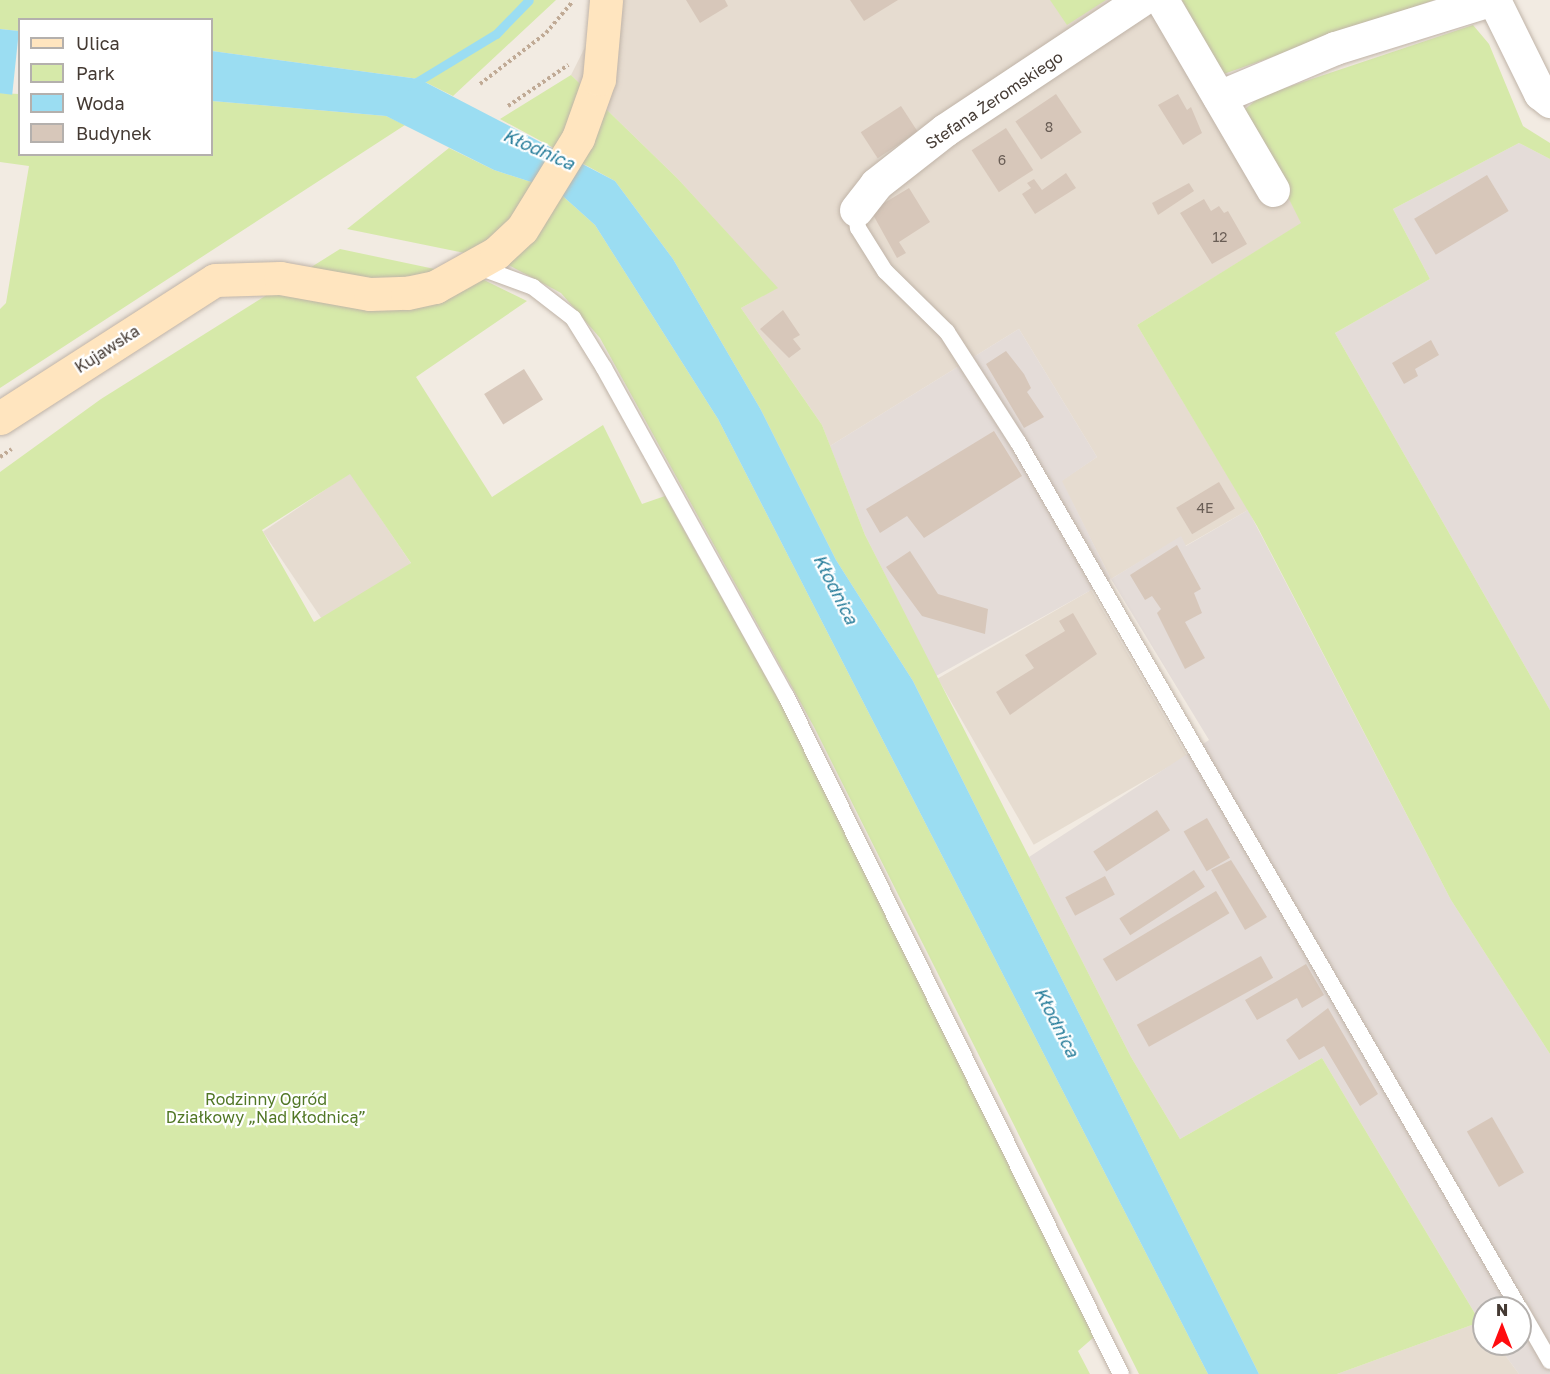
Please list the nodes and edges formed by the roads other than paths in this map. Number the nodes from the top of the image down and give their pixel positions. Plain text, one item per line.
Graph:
1 (606, 0) edge
2 (1141, 0) edge
3 (1162, 0) edge
4 (1492, 0) edge
5 (1219, 97) junction
6 (1550, 101) edge
7 (1273, 190) dead end
8 (856, 210) joint
9 (476, 266) junction
10 (0, 418) edge
11 (1513, 1296) edge
12 (1532, 1329) edge
13 (1550, 1361) edge
14 (1121, 1374) edge

1 - 9 street
2 - 8 street, Stefana Żeromskiego
3 - 5 street
4 - 5 street
4 - 6 street
5 - 7 street
8 - 11 lane
9 - 10 street, Kujawska
9 - 14 lane
12 - 13 lane

